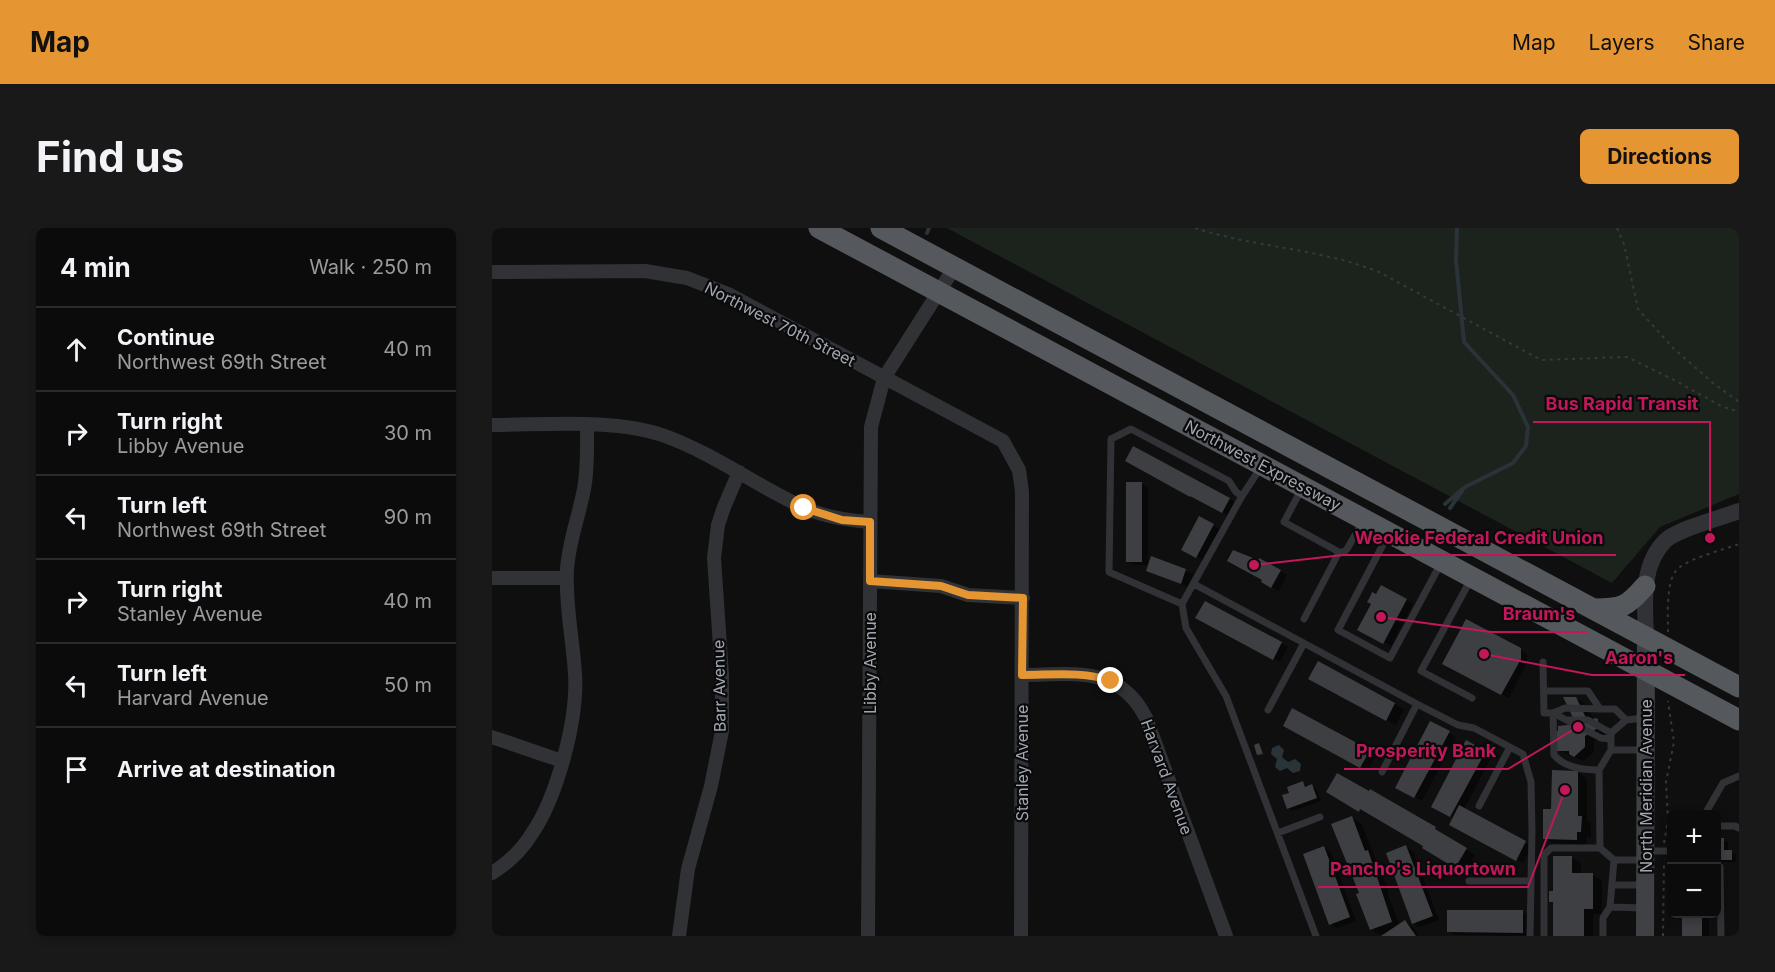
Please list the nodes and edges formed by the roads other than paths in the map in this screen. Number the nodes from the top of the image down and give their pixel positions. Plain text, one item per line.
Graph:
1 (819, 228) edge
2 (881, 228) edge
3 (954, 268) junction
4 (492, 272) edge
5 (939, 293) junction
6 (884, 378) junction
7 (492, 425) edge
8 (587, 425) junction
9 (1276, 439) junction
10 (1009, 450) joint
11 (1262, 465) junction
12 (739, 472) junction
13 (1303, 486) junction
14 (1242, 496) junction
15 (1739, 511) edge
16 (1364, 519) junction
17 (870, 522) junction
18 (1390, 533) junction
19 (1340, 552) junction
20 (1442, 561) junction
21 (1472, 577) junction
22 (492, 578) edge
23 (566, 578) junction
24 (870, 581) junction
25 (1194, 584) junction
26 (1645, 586) junction
27 (1023, 598) junction
28 (1182, 604) junction
29 (1594, 609) junction
30 (1304, 619) dead end
31 (1646, 636) junction
32 (1304, 643) junction
33 (1544, 662) dead end
34 (1646, 670) junction
35 (1022, 675) junction
36 (1739, 687) edge
37 (1544, 691) junction
38 (1472, 698) dead end
39 (1417, 704) junction
40 (1600, 708) junction
41 (1268, 710) dead end
42 (1553, 713) junction
43 (1646, 717) junction
44 (1626, 720) junction
45 (1739, 720) edge
46 (1611, 736) junction
47 (492, 737) edge
48 (1510, 747) junction
49 (1611, 750) junction
50 (1646, 750) junction
51 (562, 761) junction
52 (1599, 770) junction
53 (1382, 772) dead end
54 (1739, 776) edge
55 (1479, 806) dead end
56 (1707, 810) edge
57 (1320, 817) dead end
58 (1721, 826) edge
59 (1739, 828) edge
60 (1278, 833) junction
61 (1600, 848) junction
62 (1667, 852) edge
63 (1645, 855) junction
64 (1614, 860) junction
65 (492, 873) edge
66 (1469, 881) dead end
67 (1531, 881) junction
68 (1612, 885) junction
69 (1645, 885) junction
70 (1610, 908) junction
71 (1645, 908) junction
72 (1721, 918) edge
73 (679, 936) edge
74 (868, 936) edge
75 (1021, 936) edge
76 (1226, 936) edge
77 (1316, 936) edge
78 (1530, 936) edge
79 (1544, 936) edge
80 (1603, 936) edge
81 (1645, 936) edge
82 (1721, 936) edge

1 - 5 highway, Northwest Expressway
2 - 3 highway, Northwest Expressway
3 - 5 street, Libby Avenue
3 - 9 highway, Northwest Expressway
4 - 6 street, Northwest 70th Street
5 - 6 street, Libby Avenue
5 - 11 highway, Northwest Expressway
6 - 10 street, Northwest 70th Street
6 - 17 street, Libby Avenue
7 - 8 street
8 - 12 street
8 - 23 street
9 - 11 highway
9 - 29 highway, Northwest Expressway
10 - 27 street, Stanley Avenue
11 - 13 highway, Northwest Expressway
11 - 14 lane
12 - 17 street
12 - 73 street, Barr Avenue
13 - 16 highway, Northwest Expressway
13 - 19 lane
14 - 25 lane
14 - 28 lane
15 - 26 street, North Meridian Avenue
16 - 18 highway, Northwest Expressway
16 - 19 lane
17 - 24 street, Libby Avenue
18 - 20 highway, Northwest Expressway
18 - 20 lane
19 - 30 lane
20 - 21 highway, Northwest Expressway
21 - 34 highway, Northwest Expressway
21 - 38 lane
22 - 23 street
23 - 51 street
24 - 27 street
24 - 74 street, Libby Avenue
25 - 28 lane
25 - 32 lane
26 - 29 highway
26 - 31 street, North Meridian Avenue
27 - 35 street, Stanley Avenue
28 - 60 lane
29 - 31 highway, Northwest Expressway
31 - 34 main road, North Meridian Avenue
31 - 36 highway, Northwest Expressway
32 - 39 lane
32 - 41 lane
33 - 37 lane
34 - 43 main road, North Meridian Avenue
34 - 45 highway, Northwest Expressway
35 - 75 street, Stanley Avenue
35 - 76 street, Harvard Avenue
37 - 40 lane
37 - 42 lane
39 - 48 lane
39 - 53 lane
40 - 42 lane
40 - 44 lane
42 - 46 lane
42 - 52 lane
43 - 44 lane
43 - 50 main road, North Meridian Avenue
44 - 46 lane
46 - 49 lane
47 - 51 street
48 - 55 lane
48 - 67 lane
49 - 50 lane
49 - 52 lane
50 - 63 main road, North Meridian Avenue
51 - 65 street
52 - 61 lane
54 - 56 lane
57 - 60 lane
58 - 59 lane
60 - 77 lane
61 - 64 lane
61 - 79 lane
62 - 63 lane
63 - 64 lane
63 - 69 main road, North Meridian Avenue
64 - 68 lane
66 - 67 lane
67 - 78 lane
68 - 69 lane
68 - 70 lane
69 - 71 main road, North Meridian Avenue
70 - 71 lane
70 - 80 lane
71 - 81 main road, North Meridian Avenue
72 - 82 lane

